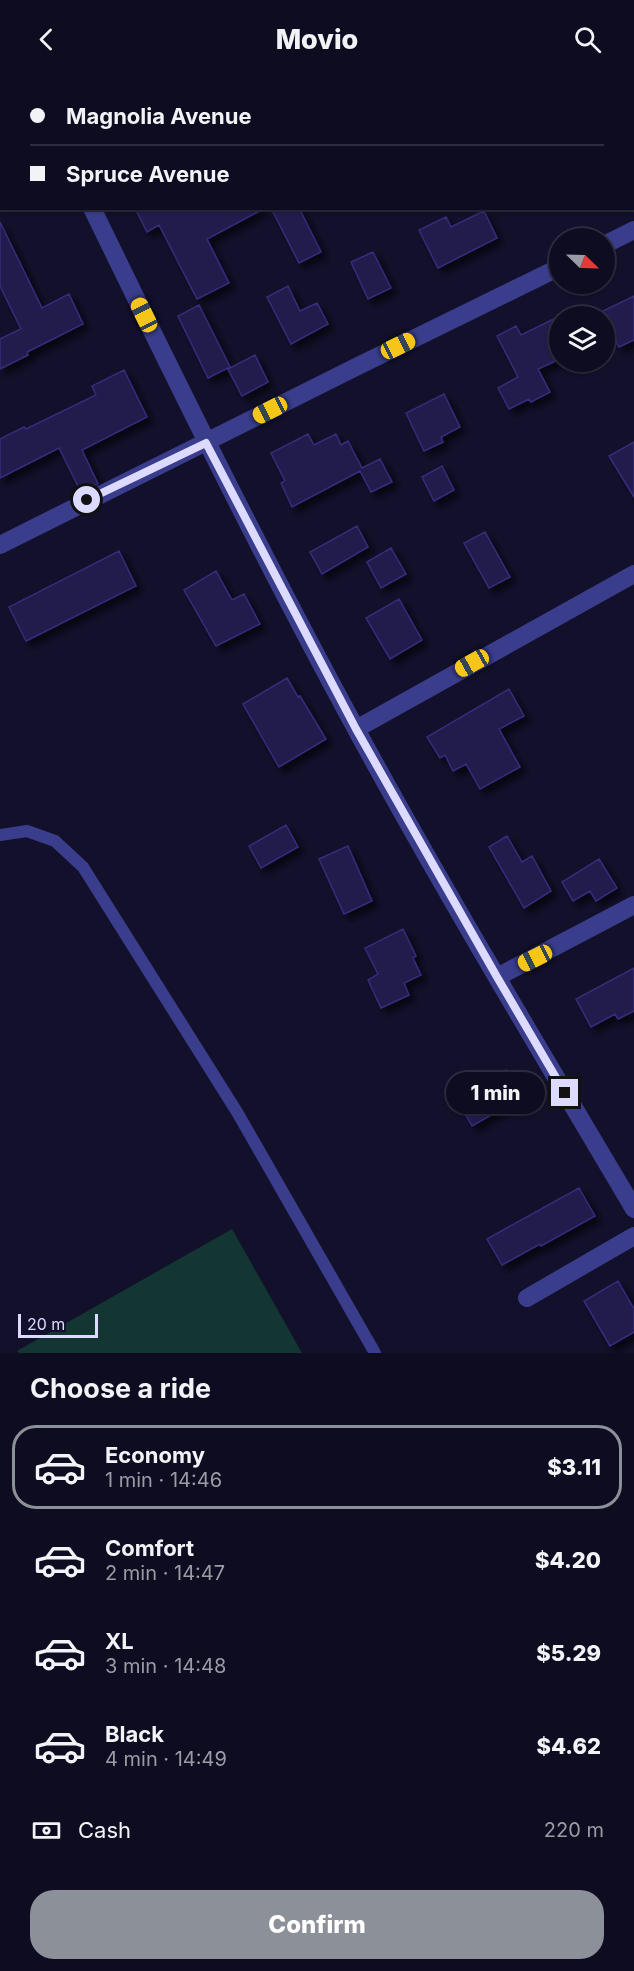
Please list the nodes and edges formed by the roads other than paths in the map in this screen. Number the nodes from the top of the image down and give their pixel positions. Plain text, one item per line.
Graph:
1 (93, 210) edge
2 (634, 230) edge
3 (615, 240) edge
4 (549, 272) edge
5 (206, 443) junction
6 (0, 545) edge
7 (634, 574) edge
8 (356, 729) junction
9 (0, 835) edge
10 (634, 905) edge
11 (497, 977) junction
12 (634, 1209) edge
13 (634, 1236) edge
14 (527, 1298) dead end
15 (375, 1353) edge

1 - 5 street
2 - 3 street
4 - 5 street
5 - 6 street
5 - 8 street
7 - 8 street
8 - 11 street
9 - 15 lane
10 - 11 street
11 - 12 street
13 - 14 street

